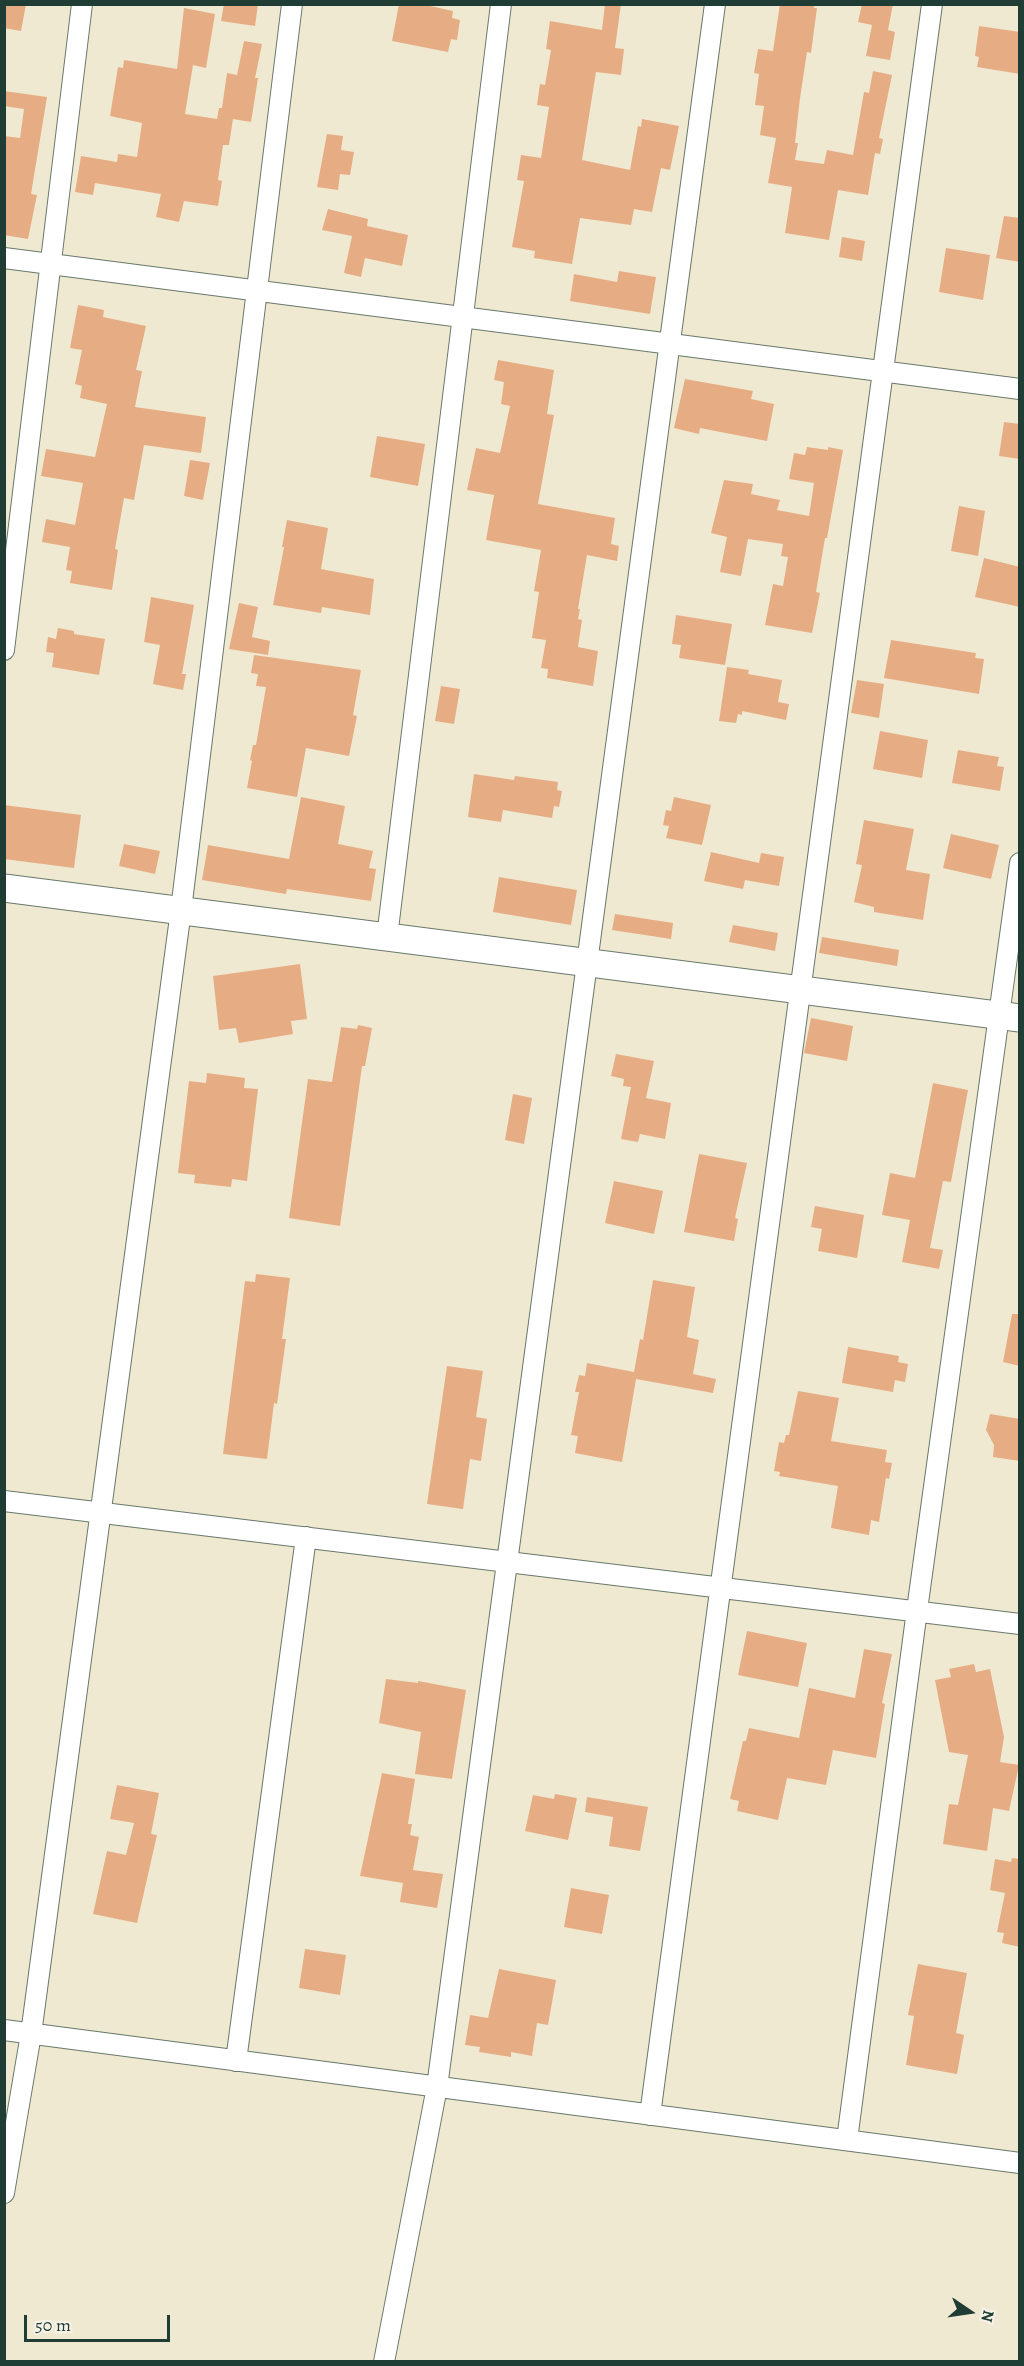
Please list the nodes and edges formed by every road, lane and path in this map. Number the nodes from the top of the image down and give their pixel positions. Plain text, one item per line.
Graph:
1 (82, 4) edge
2 (292, 4) edge
3 (501, 4) edge
4 (715, 4) edge
5 (932, 4) edge
6 (4, 258) edge
7 (51, 264) junction
8 (257, 291) junction
9 (463, 317) junction
10 (670, 344) junction
11 (883, 371) junction
12 (1020, 389) edge
13 (4, 650) edge
14 (1020, 862) edge
15 (4, 888) edge
16 (181, 910) junction
17 (387, 937) junction
18 (588, 963) junction
19 (800, 990) junction
20 (1009, 1017) edge
21 (4, 1501) edge
22 (101, 1512) junction
23 (306, 1537) junction
24 (508, 1561) junction
25 (721, 1587) junction
26 (917, 1610) junction
27 (1020, 1624) edge
28 (4, 2031) edge
29 (31, 2034) junction
30 (236, 2061) junction
31 (437, 2087) junction
32 (650, 2115) junction
33 (847, 2140) junction
34 (1020, 2163) edge
35 (4, 2193) edge
36 (384, 2361) edge

1 - 7 street
2 - 8 street
3 - 9 street
4 - 10 street
5 - 11 street
6 - 7 street
7 - 8 street
7 - 13 street
8 - 9 street
8 - 16 street
9 - 10 street
9 - 17 street
10 - 11 street
10 - 18 street
11 - 12 street
11 - 19 street
14 - 20 street
15 - 16 main road
16 - 17 main road
16 - 22 street
17 - 18 main road
18 - 19 main road
18 - 24 street
19 - 20 main road
19 - 25 street
20 - 26 street
21 - 22 street
22 - 23 street
22 - 29 street
23 - 24 street
23 - 30 street
24 - 25 street
24 - 31 street
25 - 26 street
25 - 32 street
26 - 27 street
26 - 33 street
28 - 29 street
29 - 30 street
29 - 35 street
30 - 31 street
31 - 32 street
31 - 36 street
32 - 33 street
33 - 34 street

